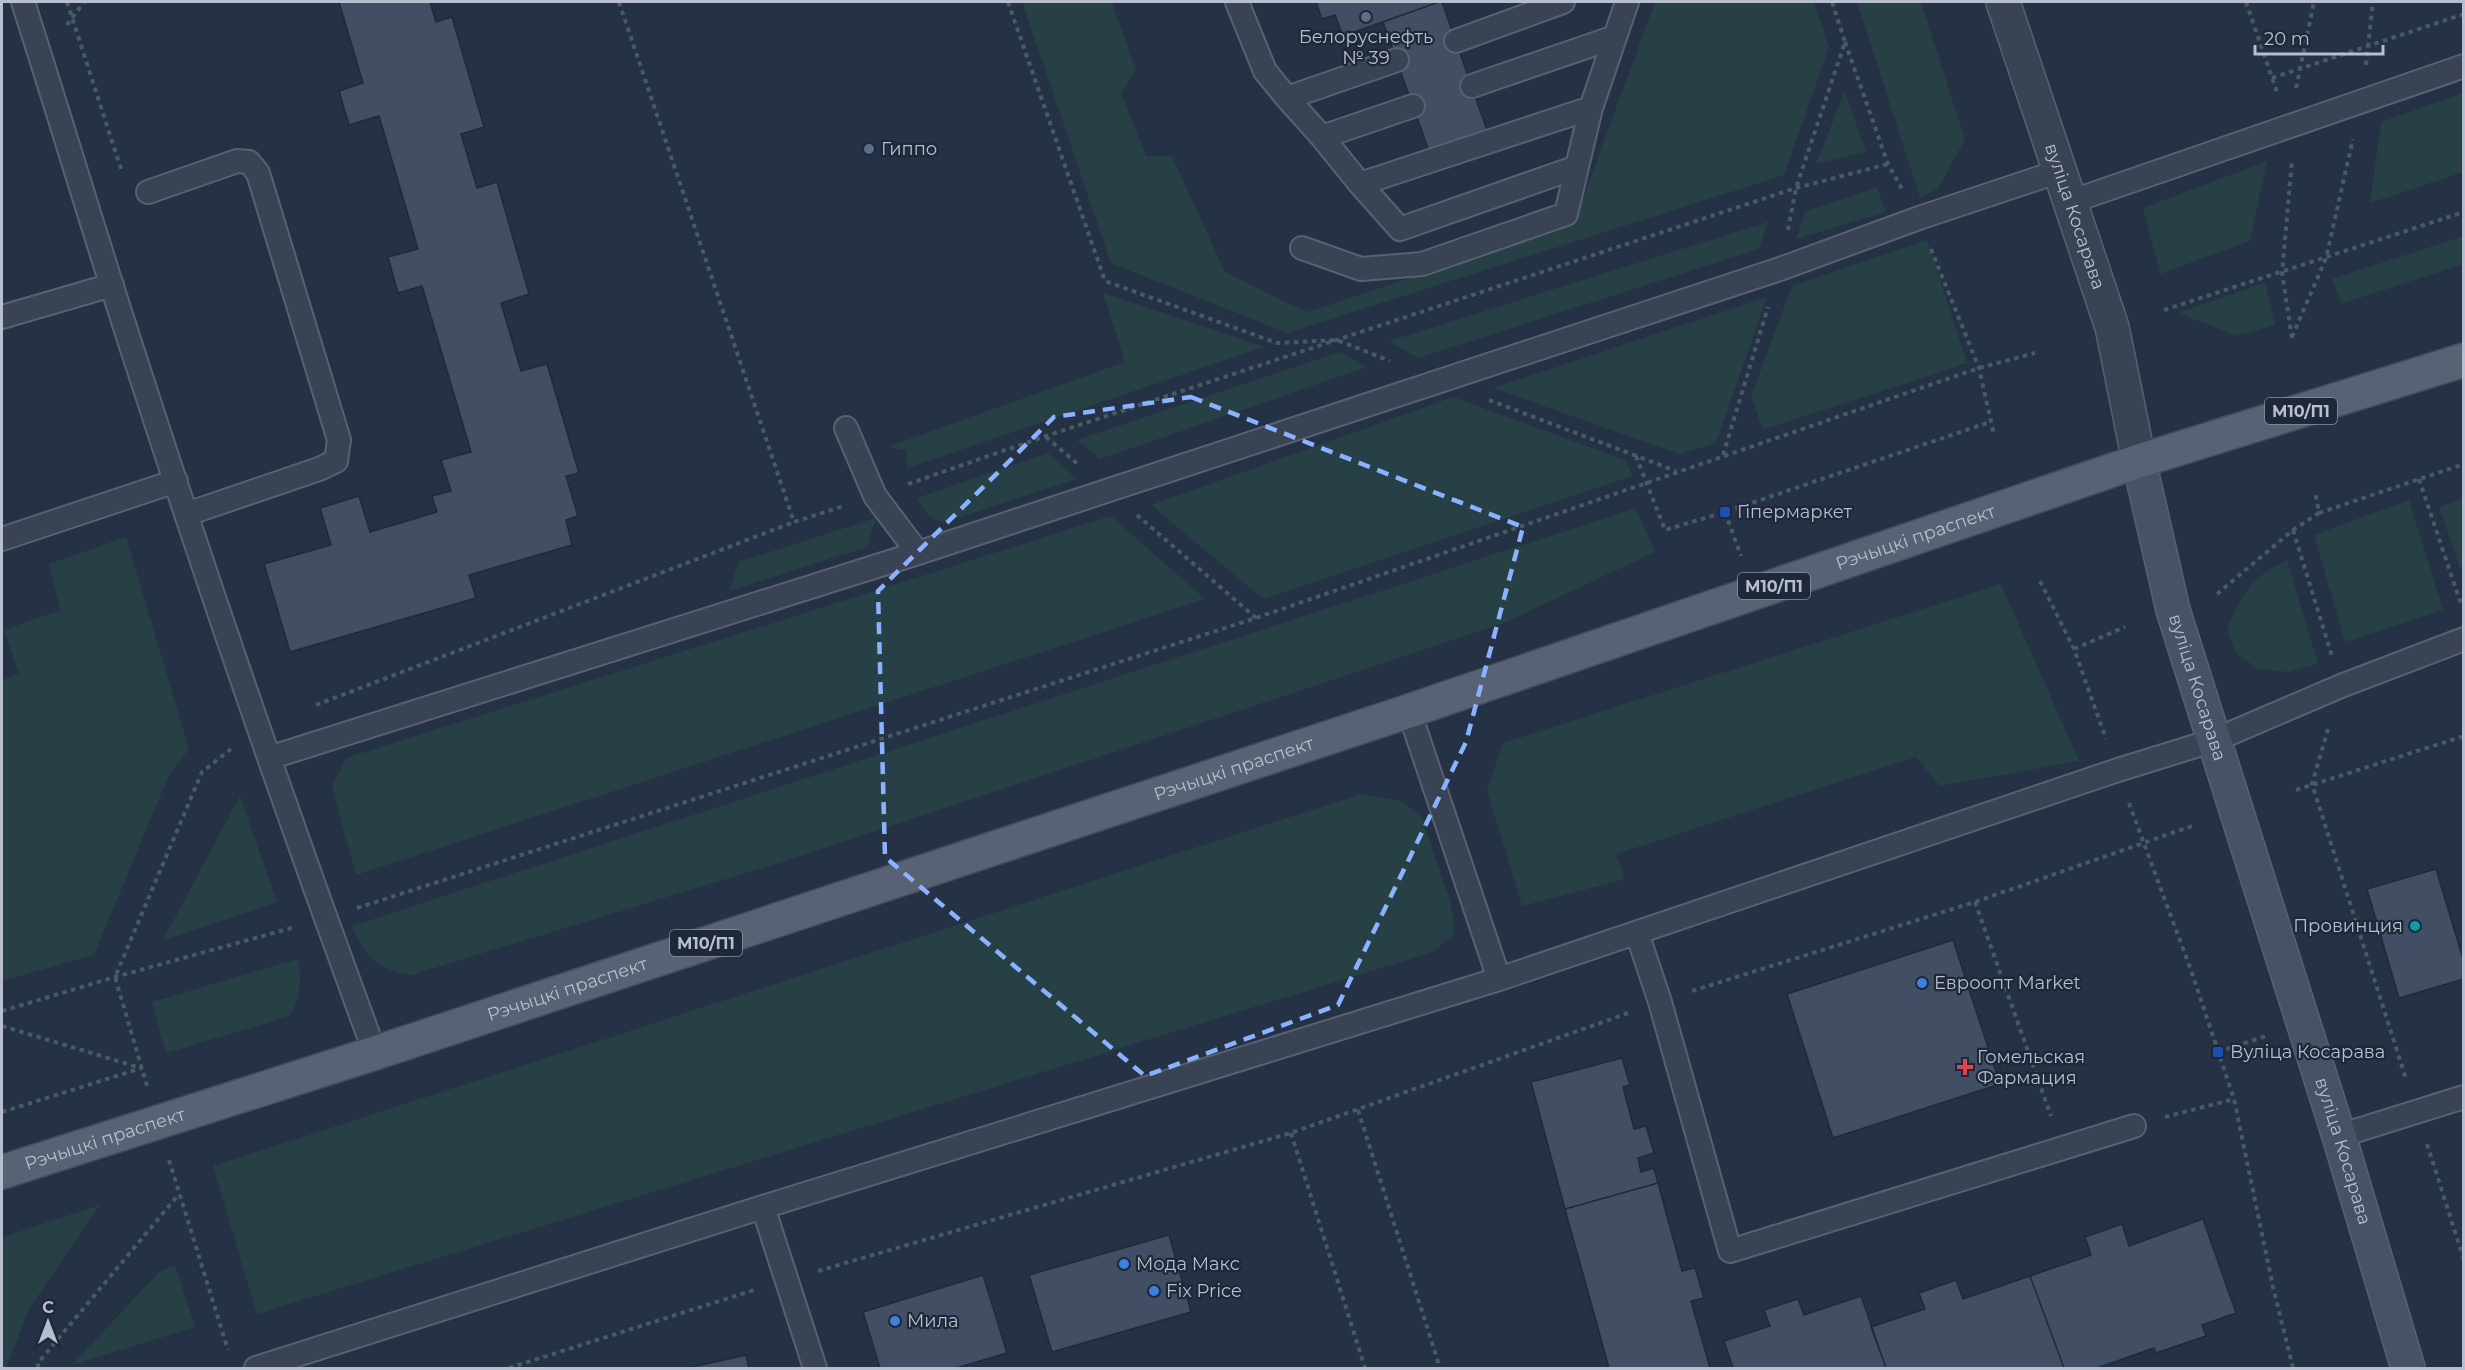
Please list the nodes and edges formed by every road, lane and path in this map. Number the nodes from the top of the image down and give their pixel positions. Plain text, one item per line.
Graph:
1 (23, 2) edge
2 (67, 2) edge
3 (619, 2) edge
4 (1008, 2) edge
5 (1237, 2) edge
6 (1563, 2) edge
7 (1627, 2) edge
8 (2003, 2) edge
9 (2246, 2) edge
10 (2314, 2) edge
11 (2373, 2) edge
12 (2463, 14) edge
13 (1615, 37) junction
14 (1456, 41) dead end
15 (2368, 46) junction
16 (1397, 60) dead end
17 (2463, 66) edge
18 (2366, 67) dead end
19 (2300, 69) junction
20 (2272, 78) junction
21 (1472, 86) dead end
22 (1287, 98) junction
23 (1413, 106) dead end
24 (1591, 108) junction
25 (2288, 126) junction
26 (1322, 137) junction
27 (2354, 138) dead end
28 (1888, 164) dead end
29 (1577, 167) junction
30 (1360, 184) junction
31 (2065, 187) junction
32 (148, 192) joint
33 (2463, 213) edge
34 (1302, 248) dead end
35 (2326, 258) junction
36 (2282, 273) junction
37 (112, 285) junction
38 (2164, 310) dead end
39 (2, 317) edge
40 (1337, 340) junction
41 (2035, 353) dead end
42 (2463, 360) edge
43 (1439, 381) junction
44 (1990, 422) dead end
45 (846, 428) dead end
46 (1046, 436) junction
47 (1636, 456) junction
48 (2139, 461) junction
49 (2463, 464) edge
50 (1678, 471) junction
51 (2419, 479) junction
52 (176, 481) junction
53 (1646, 482) junction
54 (1108, 491) junction
55 (2315, 491) dead end
56 (875, 496) junction
57 (1725, 512) junction
58 (2319, 513) junction
59 (187, 514) junction
60 (2293, 530) junction
61 (2, 539) edge
62 (918, 553) junction
63 (1755, 593) junction
64 (2217, 594) dead end
65 (2463, 611) edge
66 (1256, 618) junction
67 (2125, 627) dead end
68 (2463, 639) edge
69 (2074, 649) dead end
70 (2341, 686) junction
71 (1409, 711) junction
72 (2463, 736) edge
73 (2215, 740) junction
74 (269, 758) junction
75 (2312, 784) junction
76 (2296, 790) dead end
77 (2192, 826) dead end
78 (1975, 902) junction
79 (326, 918) junction
80 (1637, 933) junction
81 (2192, 973) dead end
82 (115, 977) junction
83 (1499, 979) junction
84 (1660, 1002) junction
85 (2, 1011) edge
86 (2304, 1023) junction
87 (2, 1026) edge
88 (2218, 1052) junction
89 (375, 1053) junction
90 (142, 1068) junction
91 (2463, 1097) edge
92 (2234, 1099) junction
93 (1358, 1110) junction
94 (2, 1112) edge
95 (2417, 1113) junction
96 (157, 1122) junction
97 (2134, 1126) joint
98 (1292, 1133) junction
99 (2339, 1136) junction
100 (2062, 1148) junction
101 (2, 1172) edge
102 (180, 1194) junction
103 (763, 1207) junction
104 (2463, 1260) edge
105 (788, 1280) junction
106 (230, 1358) dead end
107 (38, 1368) edge
108 (256, 1368) edge
109 (509, 1368) edge
110 (815, 1368) edge
111 (1365, 1368) edge
112 (1440, 1368) edge
113 (2293, 1368) edge
114 (2408, 1368) edge

1 - 37 lane
2 - 32 path
3 - 56 path
4 - 40 path
5 - 22 lane
6 - 14 lane
7 - 13 lane
8 - 31 street, вуліца Косарава
9 - 20 path
10 - 19 path
11 - 15 path
12 - 15 path
13 - 21 lane
13 - 24 lane
15 - 18 path
15 - 19 path
16 - 22 lane
17 - 25 lane
19 - 20 path
19 - 25 path
20 - 25 path
22 - 26 lane
23 - 26 lane
24 - 29 lane
24 - 30 lane
25 - 31 lane
25 - 36 path
26 - 30 lane
27 - 35 path
28 - 40 path
29 - 30 lane
29 - 34 lane
31 - 43 lane
31 - 48 street, вуліца Косарава
32 - 59 lane
33 - 35 path
35 - 36 path
35 - 36 path
36 - 38 path
37 - 39 lane
37 - 52 lane
40 - 43 path
40 - 46 path
41 - 50 path
42 - 48 main road, Рэчыцкі праспект / М10/П1
43 - 47 path
43 - 54 lane
44 - 57 path
45 - 56 lane
46 - 54 path
46 - 56 path
47 - 50 path
47 - 53 path
48 - 63 main road, Рэчыцкі праспект / М10/П1
48 - 73 main road, вуліца Косарава
49 - 51 path
50 - 53 path
51 - 58 path
51 - 65 path
52 - 59 lane
52 - 61 lane
53 - 57 path
53 - 66 path
54 - 62 lane
54 - 66 path
55 - 58 path
56 - 62 lane
57 - 63 path
58 - 60 path
59 - 74 lane
60 - 64 path
60 - 70 path
62 - 74 lane
63 - 71 main road, Рэчыцкі праспект / М10/П1
66 - 79 path
67 - 69 path
68 - 70 lane
70 - 73 lane
70 - 75 path
71 - 83 lane
71 - 89 main road, Рэчыцкі праспект / М10/П1
72 - 75 path
73 - 80 lane
73 - 86 main road, вуліца Косарава
74 - 79 lane
75 - 76 path
75 - 95 path
77 - 78 path
78 - 84 path
78 - 100 path
79 - 82 path
79 - 89 lane
80 - 83 lane
80 - 84 lane
81 - 88 path
82 - 85 path
82 - 90 path
83 - 103 lane
84 - 93 path
84 - 100 lane
86 - 88 path
86 - 99 main road, вуліца Косарава
87 - 90 path
88 - 92 path
89 - 96 main road, Рэчыцкі праспект / М10/П1
90 - 94 path
90 - 96 path
91 - 95 lane
92 - 97 path
92 - 113 path
93 - 98 path
93 - 112 path
95 - 99 lane
95 - 104 path
96 - 101 main road, Рэчыцкі праспект / М10/П1
96 - 102 path
97 - 100 lane
98 - 105 path
98 - 111 path
99 - 114 main road, вуліца Косарава
102 - 106 path
102 - 107 path
103 - 105 lane
103 - 108 lane
105 - 109 path
105 - 110 lane

